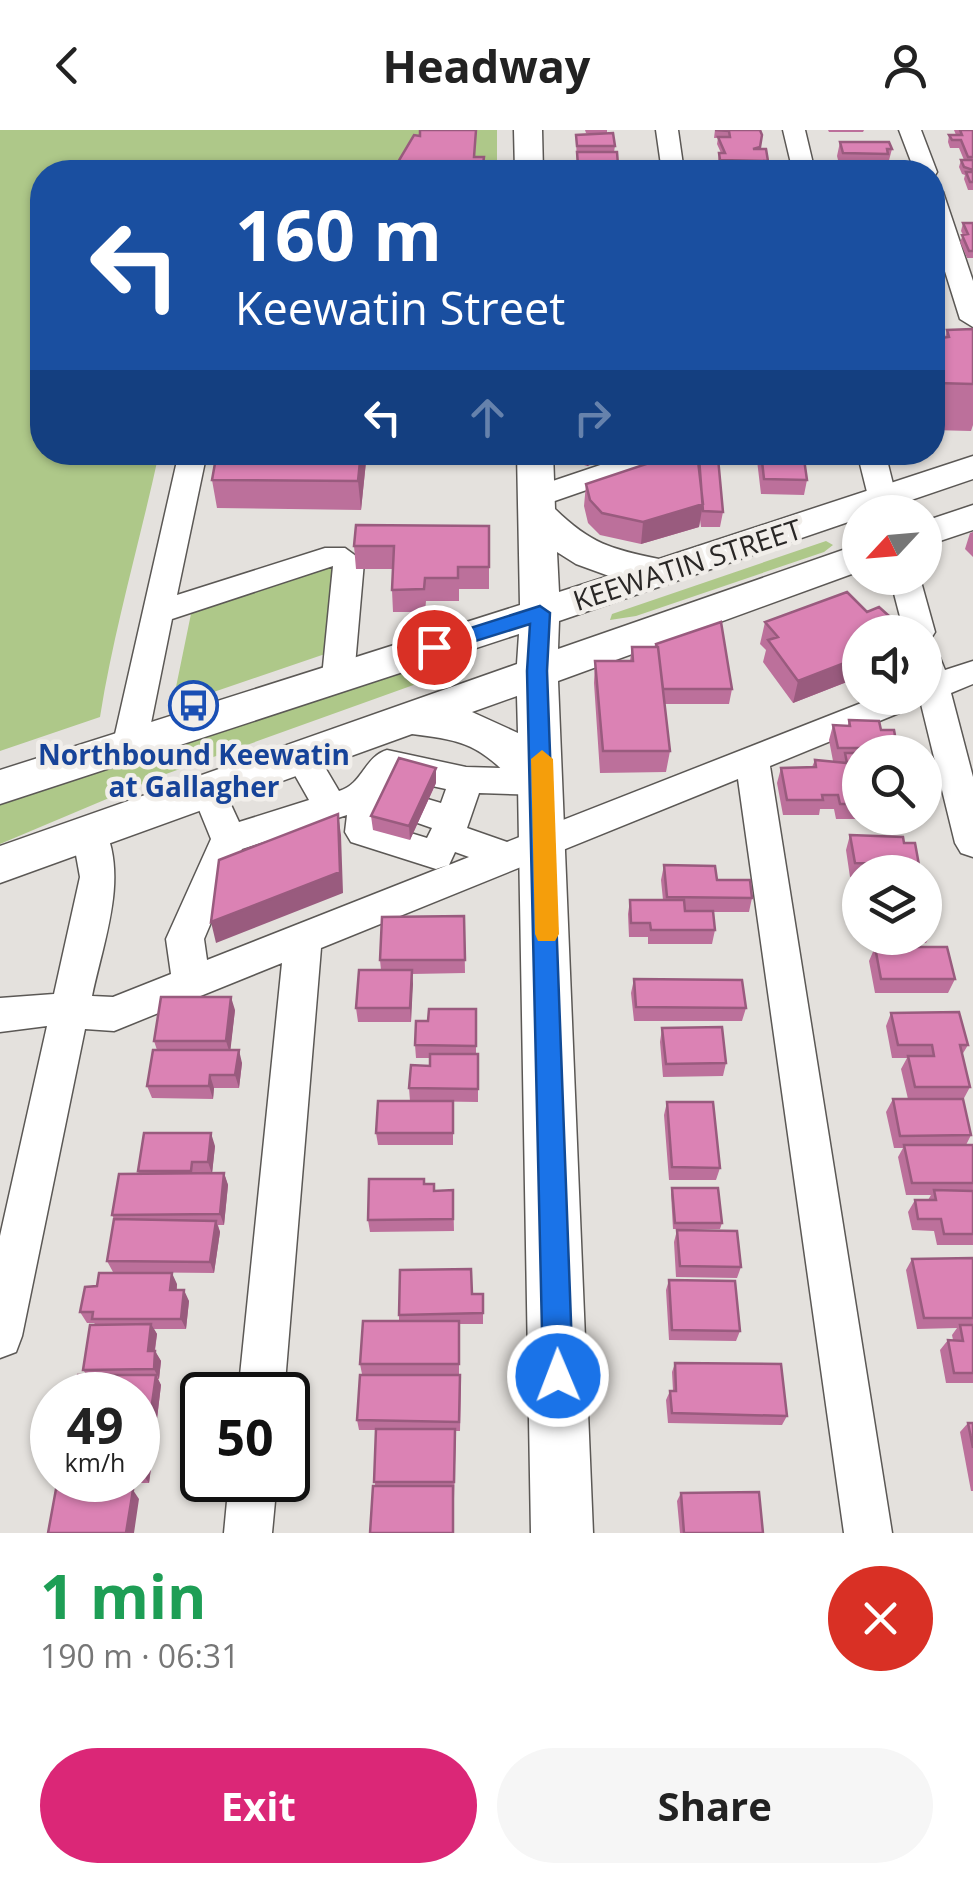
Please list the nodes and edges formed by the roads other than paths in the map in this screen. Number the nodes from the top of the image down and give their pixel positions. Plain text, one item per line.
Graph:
1 (528, 130) edge
2 (668, 130) edge
3 (794, 130) edge
4 (910, 130) edge
5 (529, 160) edge
6 (672, 160) edge
7 (801, 160) edge
8 (921, 160) edge
9 (945, 232) edge
10 (973, 319) edge
11 (190, 465) edge
12 (536, 465) edge
13 (637, 465) edge
14 (875, 465) edge
15 (973, 467) edge
16 (882, 495) edge
17 (909, 495) edge
18 (537, 505) junction
19 (973, 516) edge
20 (842, 518) edge
21 (942, 528) edge
22 (842, 563) edge
23 (662, 572) junction
24 (159, 612) junction
25 (540, 613) junction
26 (537, 671) junction
27 (973, 672) edge
28 (338, 677) junction
29 (942, 679) edge
30 (849, 715) edge
31 (932, 715) edge
32 (402, 718) junction
33 (130, 743) junction
34 (301, 756) junction
35 (752, 758) junction
36 (466, 780) junction
37 (543, 782) junction
38 (0, 788) edge
39 (208, 790) junction
40 (377, 798) junction
41 (331, 808) junction
42 (441, 823) junction
43 (90, 834) junction
44 (229, 839) junction
45 (973, 843) edge
46 (527, 849) junction
47 (0, 864) edge
48 (303, 939) junction
49 (191, 984) junction
50 (69, 1013) junction
51 (0, 1015) edge
52 (0, 1336) edge
53 (263, 1372) edge
54 (251, 1502) edge
55 (248, 1533) edge
56 (562, 1533) edge
57 (868, 1533) edge

1 - 5 main road
2 - 6 street
3 - 7 street
4 - 8 street
9 - 10 street
11 - 24 street
12 - 18 main road
13 - 18 street
14 - 16 street
15 - 17 main road, KEEWATIN STREET
18 - 23 main road
18 - 25 main road
19 - 21 main road
20 - 23 main road, KEEWATIN STREET
22 - 26 main road, KEEWATIN STREET
23 - 25 main road, KEEWATIN STREET
24 - 28 street
24 - 33 street
25 - 26 main road
25 - 28 main road, KEEWATIN STREET
26 - 32 main road, KEEWATIN STREET
26 - 37 main road
27 - 29 street
28 - 33 main road, KEEWATIN STREET
30 - 35 street
31 - 45 street
32 - 34 main road, KEEWATIN STREET
32 - 37 main road
33 - 38 main road, KEEWATIN STREET
34 - 39 main road, KEEWATIN STREET
34 - 41 street
35 - 46 street
35 - 57 street
36 - 37 street
36 - 40 street
36 - 42 street
37 - 46 main road
39 - 43 main road, KEEWATIN STREET
39 - 44 street
40 - 41 street
40 - 42 street
41 - 44 street
42 - 46 street
43 - 47 main road, KEEWATIN STREET
43 - 50 street
44 - 49 street
46 - 48 street
46 - 56 main road
48 - 49 street
48 - 53 street
49 - 50 street
50 - 51 street
50 - 52 street
54 - 55 street

